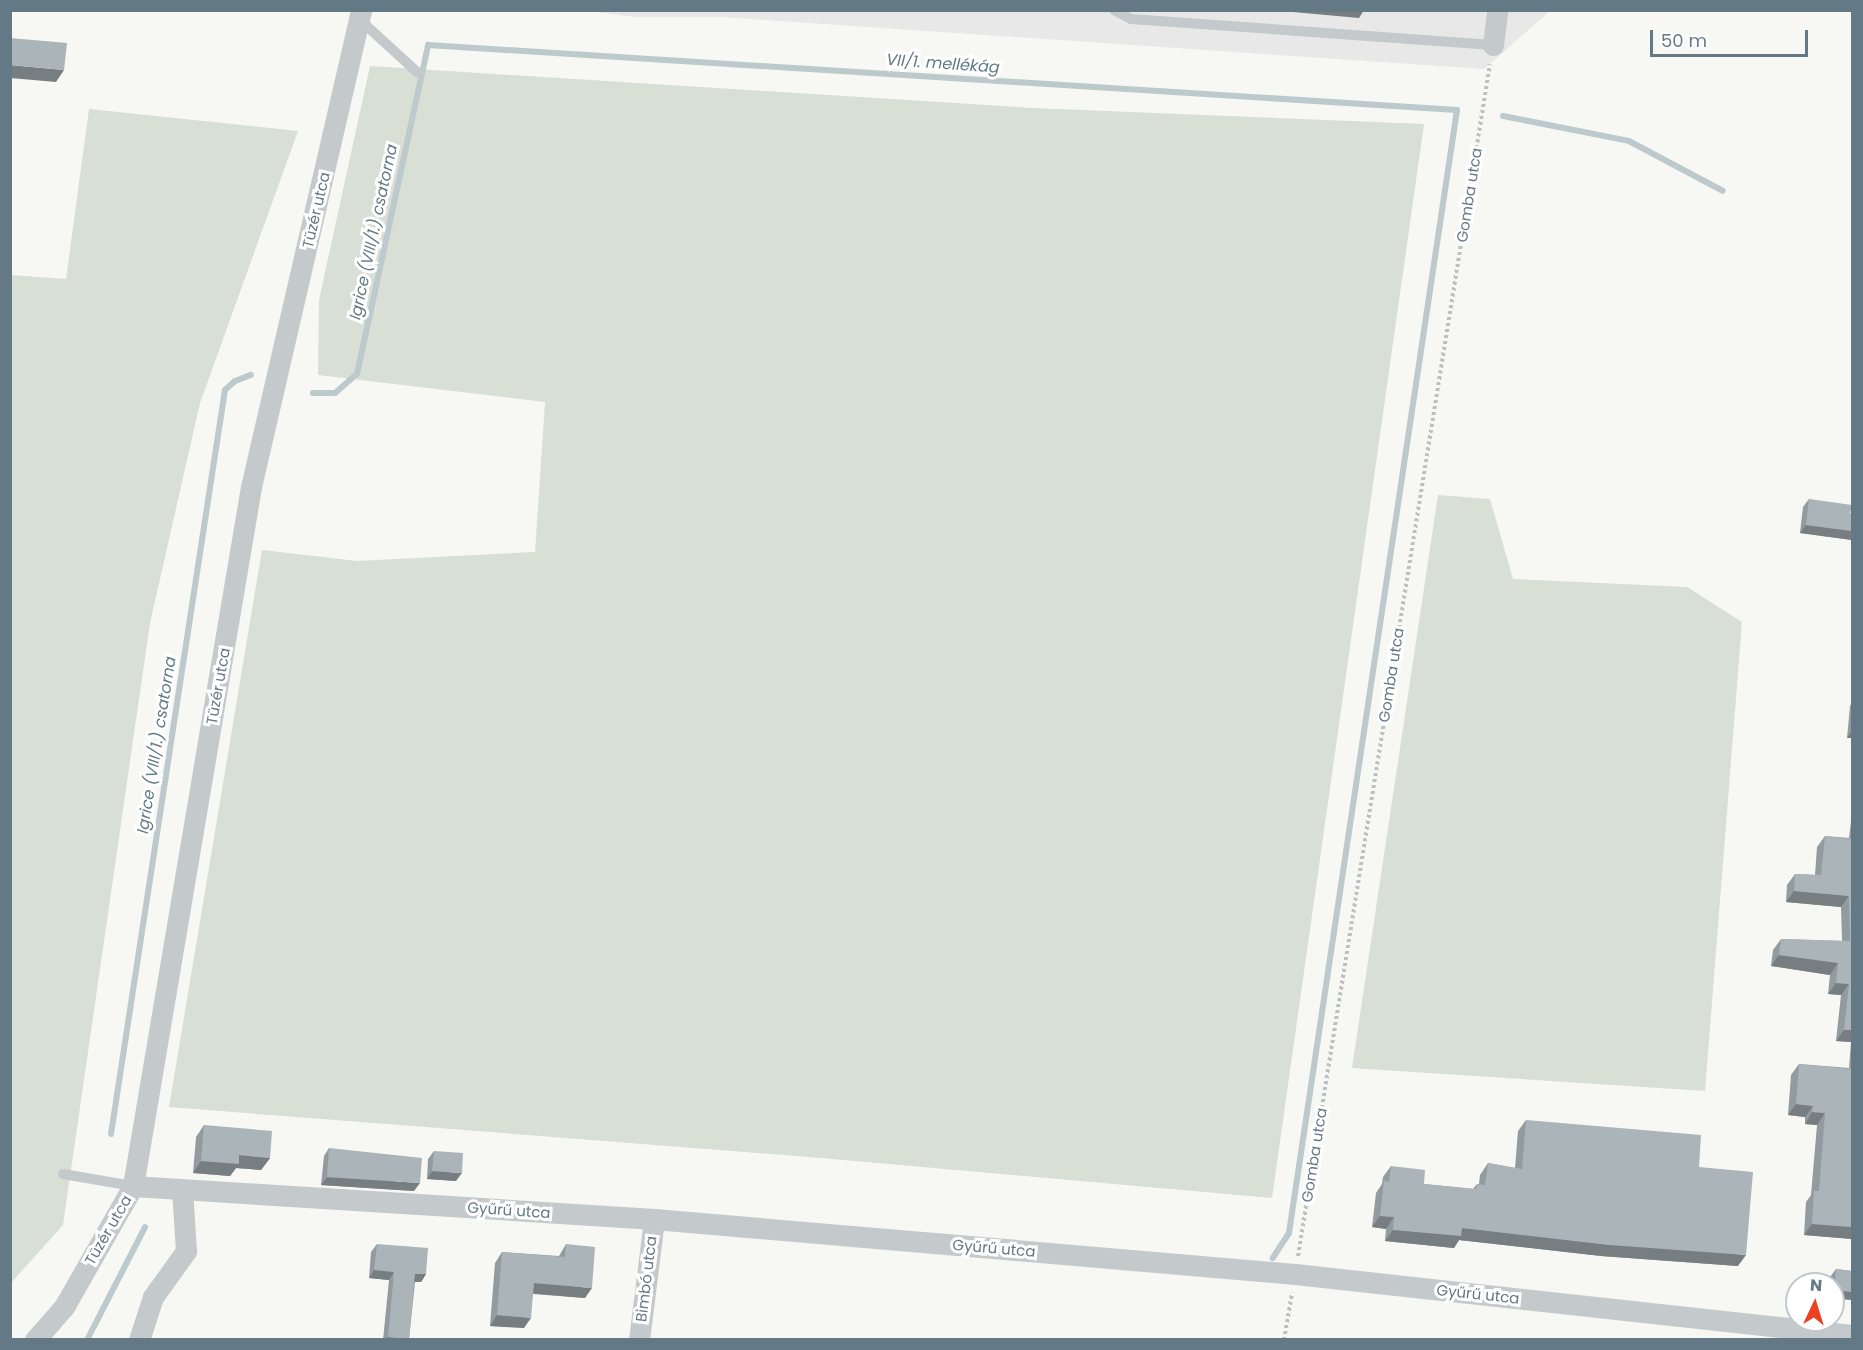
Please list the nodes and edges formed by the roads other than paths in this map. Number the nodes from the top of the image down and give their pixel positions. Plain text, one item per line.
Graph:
1 (1114, 10) edge
2 (1497, 10) edge
3 (357, 14) edge
4 (1493, 45) joint
5 (417, 72) dead end
6 (63, 1174) dead end
7 (133, 1186) junction
8 (182, 1190) junction
9 (654, 1219) junction
10 (1852, 1335) edge
11 (35, 1340) edge
12 (139, 1340) edge
13 (639, 1340) edge

1 - 4 lane
2 - 4 street
3 - 5 lane
3 - 7 street, Tüzér utca
6 - 7 lane
7 - 8 street, Gyűrű utca
7 - 11 street, Tüzér utca
8 - 9 street, Gyűrű utca
8 - 12 street
9 - 10 street, Gyűrű utca
9 - 13 street, Bimbó utca

